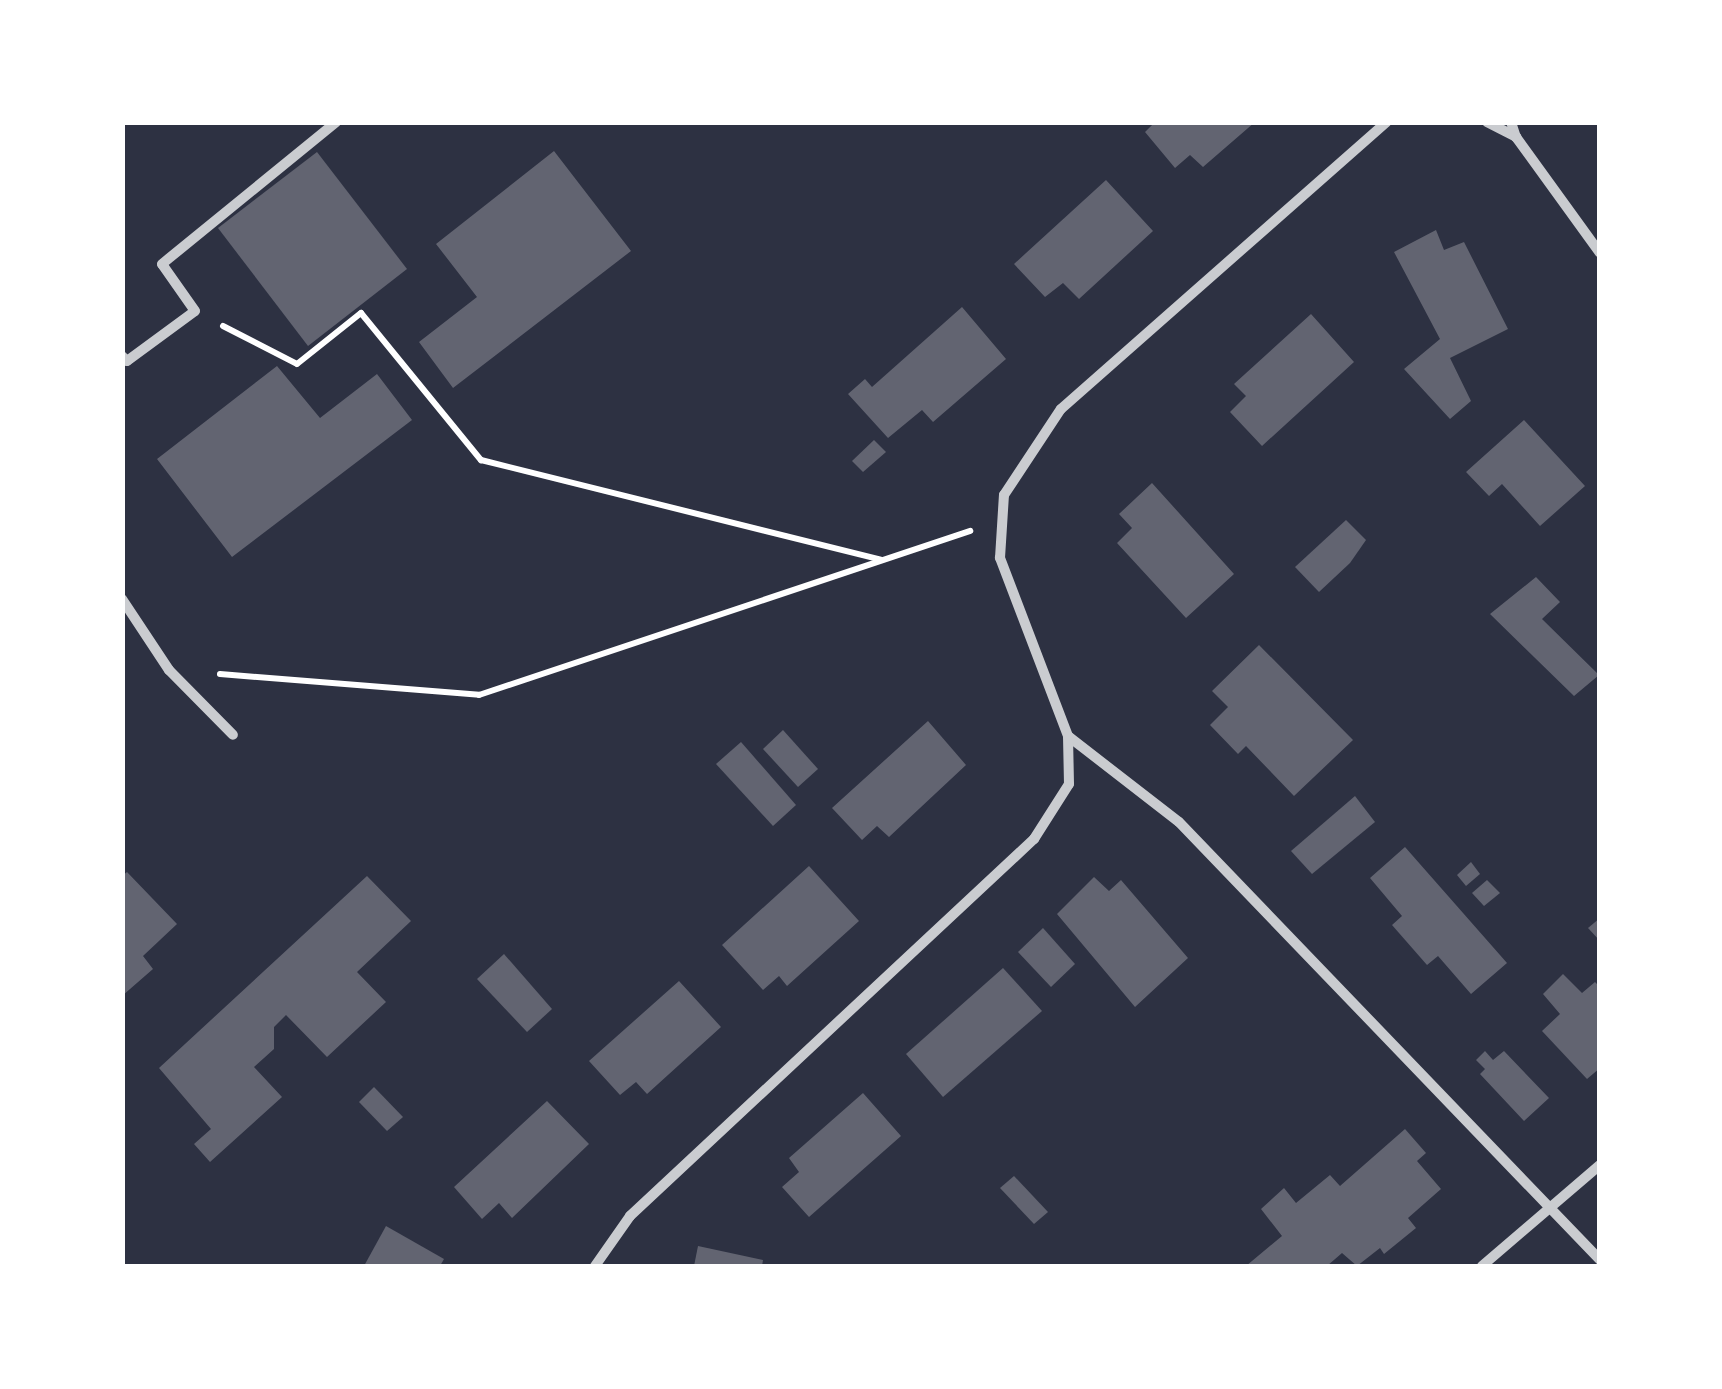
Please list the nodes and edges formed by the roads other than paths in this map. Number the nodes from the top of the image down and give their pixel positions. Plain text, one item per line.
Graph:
1 (336, 122) edge
2 (1386, 122) edge
3 (1486, 122) edge
4 (1511, 122) edge
5 (1516, 137) junction
6 (1600, 253) edge
7 (122, 356) edge
8 (122, 599) edge
9 (233, 735) dead end
10 (1068, 736) junction
11 (1600, 1165) edge
12 (1550, 1208) junction
13 (1600, 1260) edge
14 (595, 1266) edge
15 (1482, 1266) edge

1 - 7 street
2 - 10 street
3 - 5 street
4 - 5 street
5 - 6 street
8 - 9 street
10 - 12 street
10 - 14 street
11 - 12 street
12 - 13 street
12 - 15 street

